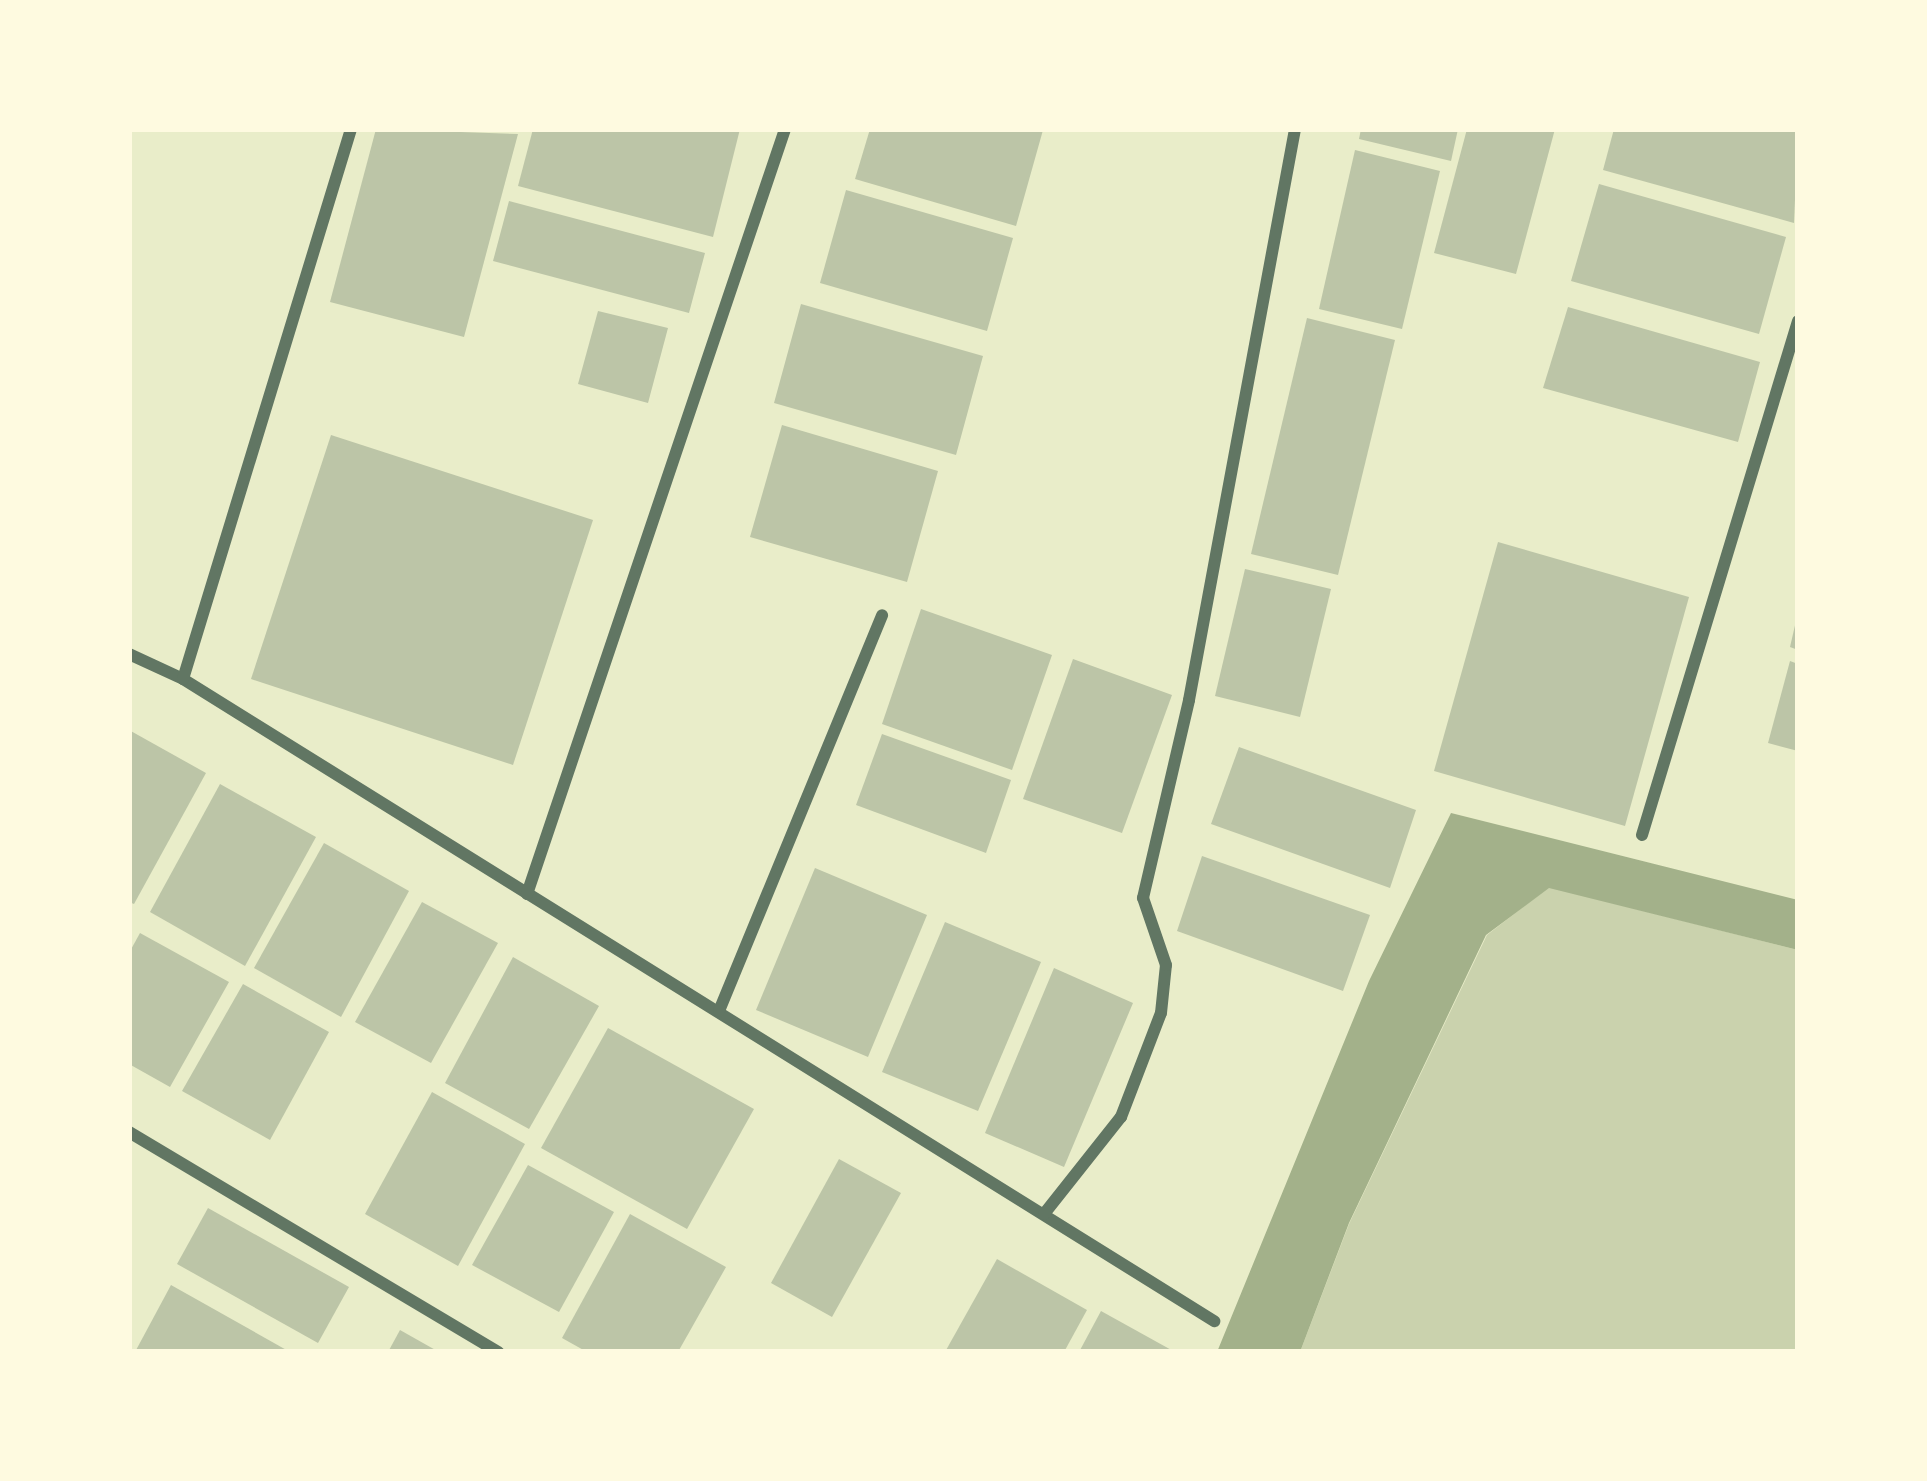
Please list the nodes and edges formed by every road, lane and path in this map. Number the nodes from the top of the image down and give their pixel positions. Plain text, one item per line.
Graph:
1 (351, 129) edge
2 (785, 129) edge
3 (1295, 129) edge
4 (1798, 321) edge
5 (882, 615) dead end
6 (129, 654) edge
7 (184, 679) junction
8 (1642, 835) dead end
9 (527, 894) junction
10 (719, 1011) junction
11 (129, 1132) edge
12 (1044, 1214) junction
13 (1214, 1321) dead end
14 (498, 1352) edge

1 - 7 street
2 - 9 street
3 - 12 street
4 - 8 street
5 - 10 street
6 - 7 street
7 - 9 street
9 - 10 street
10 - 12 street
11 - 14 street
12 - 13 street

